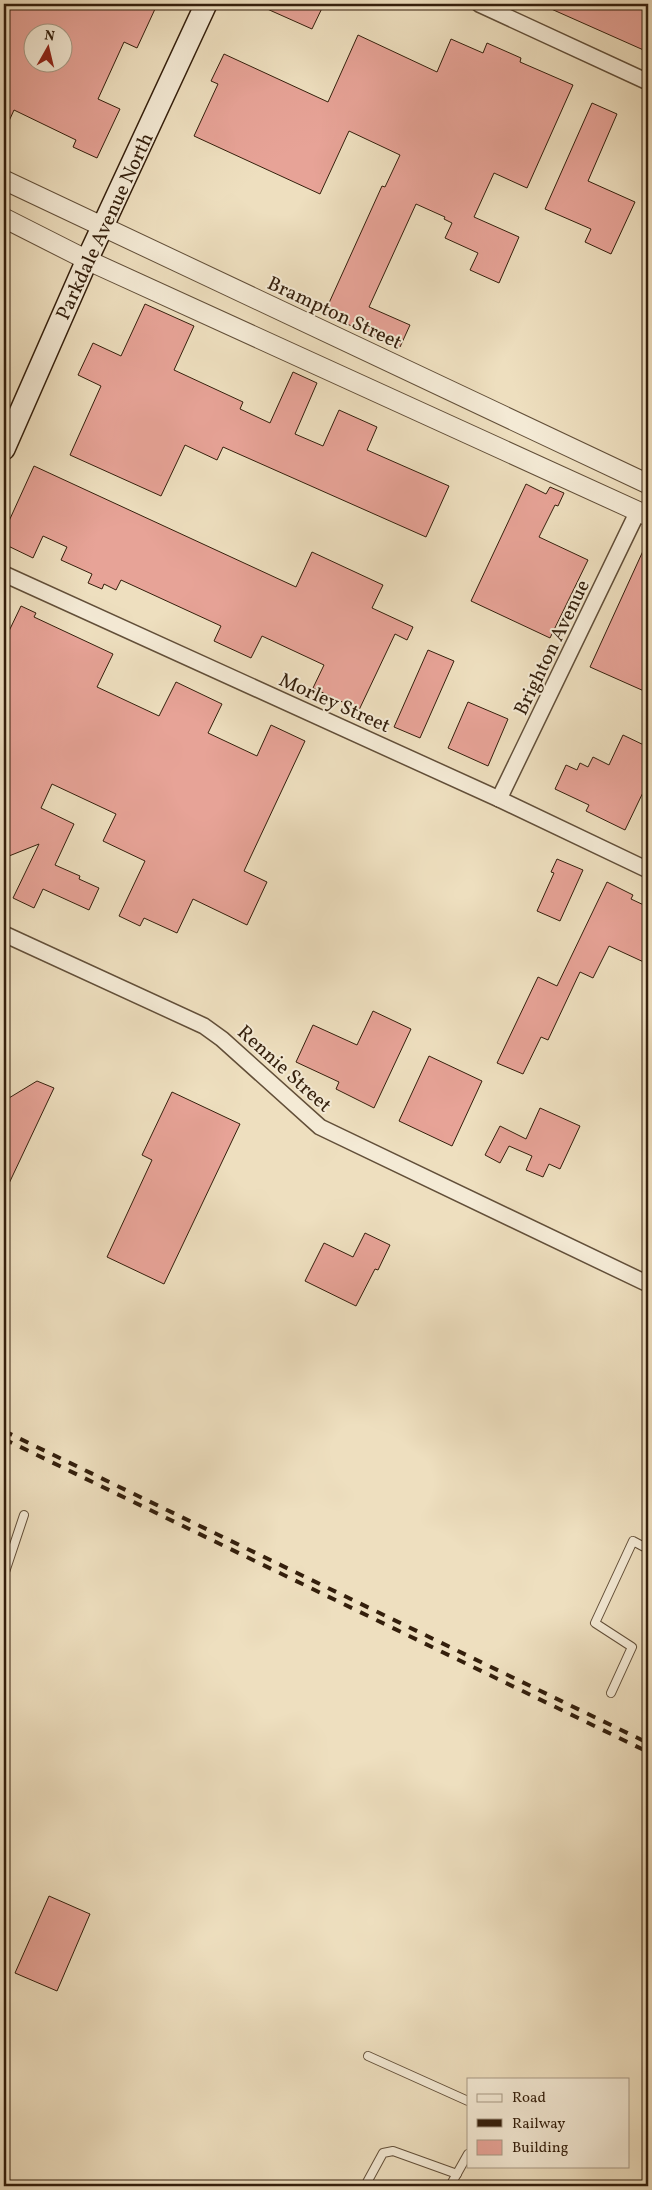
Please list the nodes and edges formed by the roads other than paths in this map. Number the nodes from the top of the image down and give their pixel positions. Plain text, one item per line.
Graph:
1 (206, 4) edge
2 (479, 4) edge
3 (648, 82) edge
4 (4, 180) edge
5 (4, 218) edge
6 (103, 228) junction
7 (87, 260) junction
8 (4, 449) edge
9 (648, 484) edge
10 (643, 514) edge
11 (4, 574) edge
12 (499, 799) junction
13 (648, 870) edge
14 (4, 934) edge
15 (648, 1284) edge
16 (24, 1515) dead end
17 (648, 1549) edge
18 (4, 1574) edge
19 (611, 1693) dead end
20 (368, 2056) dead end
21 (467, 2101) edge
22 (467, 2156) edge
23 (457, 2174) junction
24 (366, 2186) edge
25 (450, 2186) edge

1 - 6 main road, Parkdale Avenue North
2 - 3 street
4 - 6 street, Brampton Street
5 - 7 street
6 - 7 main road, Parkdale Avenue North
6 - 9 street, Brampton Street
7 - 8 main road, Parkdale Avenue North
7 - 10 street
10 - 12 street, Brighton Avenue
11 - 12 street, Morley Street
12 - 13 street, Morley Street
14 - 15 street, Rennie Street
16 - 18 lane
17 - 19 lane
20 - 21 lane
22 - 23 lane
23 - 24 lane
23 - 25 lane

